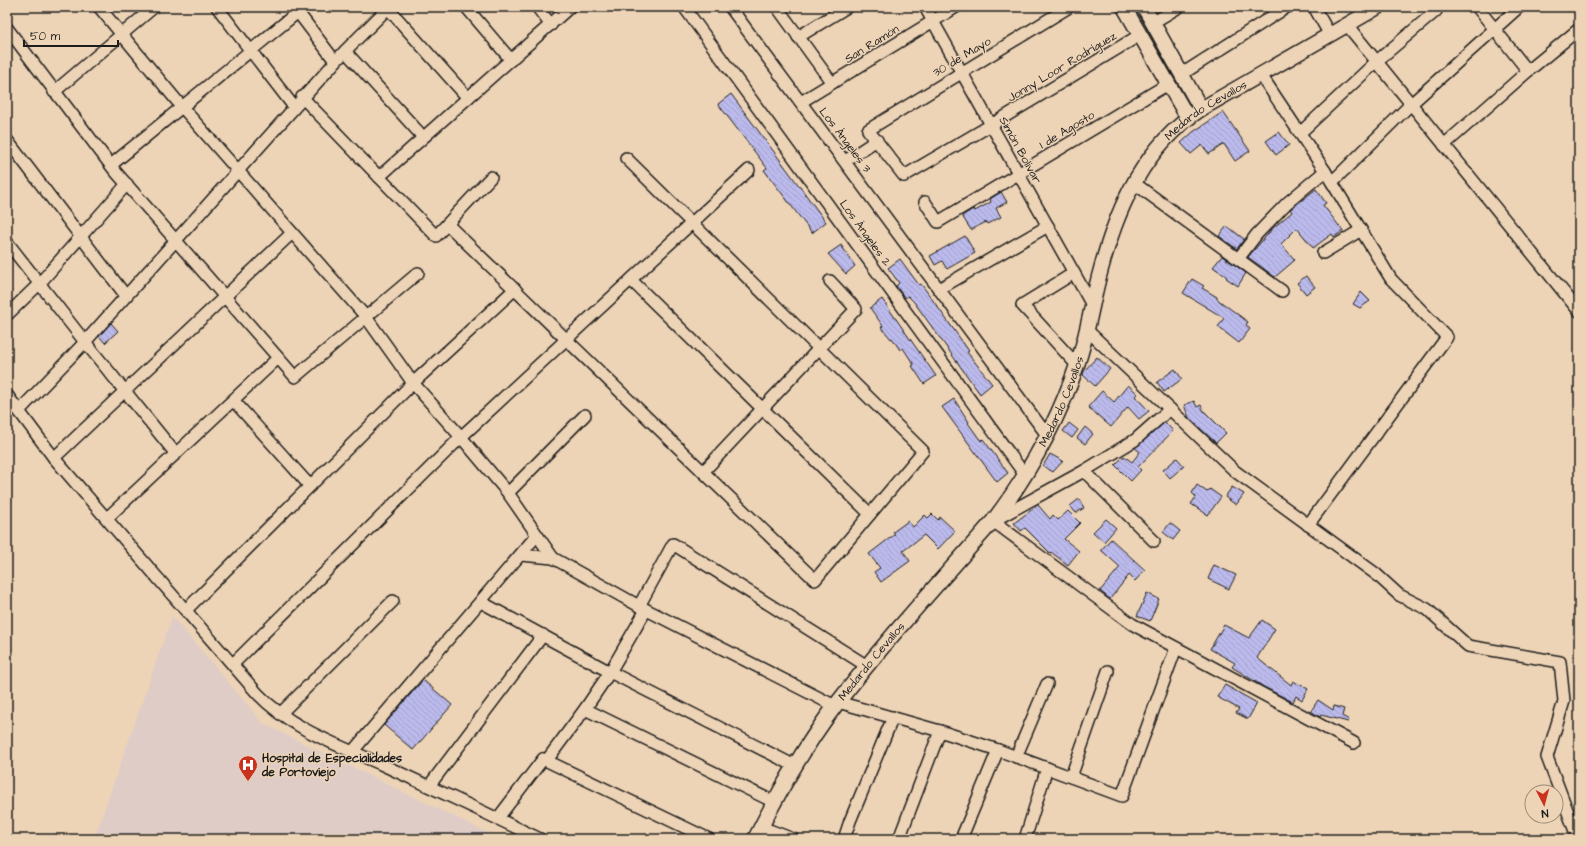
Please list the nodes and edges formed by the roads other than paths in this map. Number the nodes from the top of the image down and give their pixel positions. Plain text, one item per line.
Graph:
1 (99, 7) edge
2 (154, 7) edge
3 (217, 7) edge
4 (388, 7) edge
5 (466, 7) edge
6 (537, 7) edge
7 (570, 7) edge
8 (684, 7) edge
9 (730, 7) edge
10 (777, 7) edge
11 (847, 7) edge
12 (925, 7) edge
13 (956, 7) edge
14 (1069, 7) edge
15 (1124, 7) edge
16 (1144, 7) edge
17 (1179, 7) edge
18 (1287, 7) edge
19 (1314, 7) edge
20 (1378, 7) edge
21 (1477, 7) edge
22 (1519, 7) edge
23 (299, 9) edge
24 (1436, 11) dead end
25 (933, 21) junction
26 (1152, 23) junction
27 (551, 25) junction
28 (1347, 25) junction
29 (7, 28) edge
30 (1494, 29) junction
31 (1579, 29) edge
32 (121, 34) junction
33 (1140, 35) junction
34 (1330, 35) junction
35 (798, 37) junction
36 (251, 51) junction
37 (345, 51) junction
38 (511, 60) junction
39 (335, 61) junction
40 (1377, 61) junction
41 (1528, 71) junction
42 (962, 72) junction
43 (1182, 74) junction
44 (1261, 75) junction
45 (832, 83) junction
46 (1168, 84) junction
47 (54, 92) junction
48 (302, 97) junction
49 (468, 98) junction
50 (801, 102) junction
51 (1411, 104) junction
52 (182, 106) junction
53 (294, 107) junction
54 (1201, 109) junction
55 (1188, 118) junction
56 (991, 125) junction
57 (868, 130) joint
58 (1300, 133) junction
59 (423, 137) junction
60 (7, 140) edge
61 (877, 140) junction
62 (1444, 145) junction
63 (626, 158) dead end
64 (845, 161) junction
65 (111, 165) junction
66 (238, 170) junction
67 (749, 170) dead end
68 (1325, 171) junction
69 (1019, 174) junction
70 (379, 177) junction
71 (491, 177) dead end
72 (1332, 182) junction
73 (1134, 183) junction
74 (127, 184) junction
75 (925, 202) dead end
76 (692, 223) junction
77 (447, 224) junction
78 (1048, 226) junction
79 (1361, 230) junction
80 (292, 233) junction
81 (81, 238) junction
82 (176, 240) junction
83 (7, 242) edge
84 (1323, 253) dead end
85 (1238, 259) junction
86 (418, 273) dead end
87 (1074, 273) junction
88 (630, 280) junction
89 (830, 281) dead end
90 (39, 284) junction
91 (515, 289) junction
92 (939, 289) junction
93 (1282, 291) dead end
94 (126, 296) junction
95 (225, 297) junction
96 (1092, 305) junction
97 (1579, 311) edge
98 (7, 315) edge
99 (366, 317) junction
100 (1088, 331) junction
101 (85, 342) junction
102 (819, 348) junction
103 (278, 358) junction
104 (1077, 366) junction
105 (413, 383) junction
106 (124, 392) junction
107 (7, 395) edge
108 (233, 400) junction
109 (762, 408) junction
110 (1170, 409) junction
111 (19, 411) junction
112 (585, 415) dead end
113 (1047, 435) junction
114 (461, 437) junction
115 (176, 454) junction
116 (54, 458) junction
117 (1084, 471) junction
118 (703, 472) junction
119 (1025, 475) junction
120 (310, 486) junction
121 (508, 493) junction
122 (870, 514) junction
123 (106, 518) junction
124 (993, 521) junction
125 (1308, 525) junction
126 (537, 535) junction
127 (1154, 541) dead end
128 (521, 555) junction
129 (553, 558) junction
130 (393, 601) dead end
131 (481, 602) junction
132 (643, 608) junction
133 (186, 610) junction
134 (543, 635) junction
135 (1176, 648) junction
136 (233, 664) junction
137 (867, 666) junction
138 (1108, 671) dead end
139 (610, 672) junction
140 (1047, 684) dead end
141 (837, 704) junction
142 (585, 709) junction
143 (280, 714) junction
144 (892, 717) junction
145 (940, 731) junction
146 (1354, 743) dead end
147 (998, 750) junction
148 (353, 751) junction
149 (1016, 757) junction
150 (546, 760) junction
151 (796, 766) junction
152 (1047, 768) junction
153 (1071, 777) junction
154 (429, 786) junction
155 (774, 802) junction
156 (498, 818) junction
157 (758, 833) edge
158 (540, 839) edge
159 (709, 839) edge
160 (793, 839) edge
161 (844, 839) edge
162 (899, 839) edge
163 (961, 839) edge
164 (1025, 839) edge
165 (1578, 839) edge

1 - 32 street
2 - 32 street
3 - 36 street
4 - 37 street
4 - 49 street
5 - 38 street
6 - 27 street
7 - 27 street
8 - 119 street, Los Ángeles 2
9 - 50 street, Los Ángeles 3
10 - 35 street
11 - 35 street
12 - 25 street, Simón Bolívar
13 - 25 street, San Ramón
14 - 42 street, 30 de Mayo
15 - 33 street
16 - 26 street
17 - 26 street
18 - 43 street
19 - 34 street
20 - 28 street, Medardo Cevallos
21 - 30 street
22 - 30 street
23 - 36 street
23 - 39 street
24 - 40 street
25 - 42 street, Simón Bolívar
25 - 45 street, San Ramón
26 - 43 street
27 - 38 street
28 - 34 street, Medardo Cevallos
28 - 40 street
29 - 47 street
30 - 41 street
30 - 51 street
31 - 41 street
32 - 47 street
32 - 52 street
33 - 46 street
33 - 56 street, Jonny Loor Rodríguez
34 - 44 street, Medardo Cevallos
35 - 45 street
36 - 52 street
36 - 53 street
37 - 39 street
37 - 59 street
38 - 49 street
39 - 48 street
40 - 51 street
40 - 58 street
41 - 62 street
42 - 56 street, Simón Bolívar
42 - 57 street, 30 de Mayo
43 - 54 street
44 - 54 street, Medardo Cevallos
44 - 58 street
45 - 50 street, San Ramón
46 - 55 street
46 - 69 street, 1 de Agosto
47 - 65 street
48 - 53 street
48 - 70 street
49 - 59 street
50 - 64 street, Los Ángeles 3
51 - 62 street
51 - 72 street
52 - 65 street
52 - 66 street
53 - 66 street
54 - 55 street, Medardo Cevallos
55 - 73 street, Medardo Cevallos
56 - 61 street, Jonny Loor Rodríguez
56 - 69 street, Simón Bolívar
57 - 61 street, Jonny Loor Rodríguez
58 - 68 street
59 - 70 street
60 - 81 street
61 - 64 street
62 - 97 street
63 - 76 street
64 - 92 street, Los Ángeles 3
65 - 74 street
66 - 80 street
66 - 82 street
67 - 76 street
68 - 72 street
68 - 85 street
69 - 75 street, 1 de Agosto
69 - 78 street, Simón Bolívar
70 - 77 street
71 - 77 street
72 - 79 street
73 - 85 street
73 - 96 street, Medardo Cevallos
74 - 81 street
74 - 82 street
76 - 88 street
76 - 102 street
77 - 91 street
78 - 87 street, Simón Bolívar
78 - 92 street
79 - 84 street
79 - 125 street
80 - 95 street
80 - 99 street
81 - 90 street
81 - 94 street
82 - 94 street
82 - 95 street
83 - 90 street
85 - 93 street
86 - 99 street
87 - 96 street, Simón Bolívar
87 - 104 street
88 - 109 street
88 - 114 street
89 - 102 street
90 - 98 street
90 - 101 street
91 - 105 street
91 - 118 street
92 - 113 street, Los Ángeles 3
94 - 101 street
95 - 103 street
95 - 106 street
96 - 100 street, Medardo Cevallos
99 - 103 street
99 - 105 street
100 - 104 street, Medardo Cevallos
100 - 110 street
101 - 106 street
101 - 111 street
102 - 109 street
102 - 122 street
103 - 108 street
104 - 113 street, Medardo Cevallos
105 - 114 street
105 - 120 street
106 - 115 street
106 - 116 street
107 - 111 street
108 - 115 street
108 - 120 street
109 - 118 street
109 - 122 street
110 - 117 street
110 - 125 street
111 - 116 street
112 - 121 street
113 - 119 street, Medardo Cevallos
114 - 121 street
114 - 136 street
115 - 123 street
116 - 123 street
117 - 124 street
117 - 127 street
118 - 122 street
119 - 124 street, Medardo Cevallos
120 - 133 street
121 - 126 street
123 - 133 street
124 - 135 street
124 - 137 street, Medardo Cevallos
125 - 165 street
126 - 128 street
126 - 129 street
128 - 129 street
128 - 131 street
129 - 132 street
130 - 143 street
131 - 134 street
131 - 148 street
132 - 137 street
132 - 139 street
132 - 141 street
133 - 136 street
134 - 139 street
134 - 154 street
135 - 146 street
135 - 153 street
136 - 143 street
137 - 141 street, Medardo Cevallos
138 - 153 street
139 - 142 street
139 - 151 street
140 - 149 street
141 - 144 street
141 - 151 street, Medardo Cevallos
142 - 150 street
142 - 155 street
143 - 148 street
144 - 145 street
144 - 161 street
145 - 147 street
145 - 162 street
147 - 149 street
147 - 163 street
148 - 154 street
149 - 152 street
150 - 156 street
150 - 159 street
151 - 155 street, Medardo Cevallos
152 - 153 street
152 - 164 street
154 - 156 street
155 - 157 street, Medardo Cevallos
156 - 158 street
157 - 160 street

